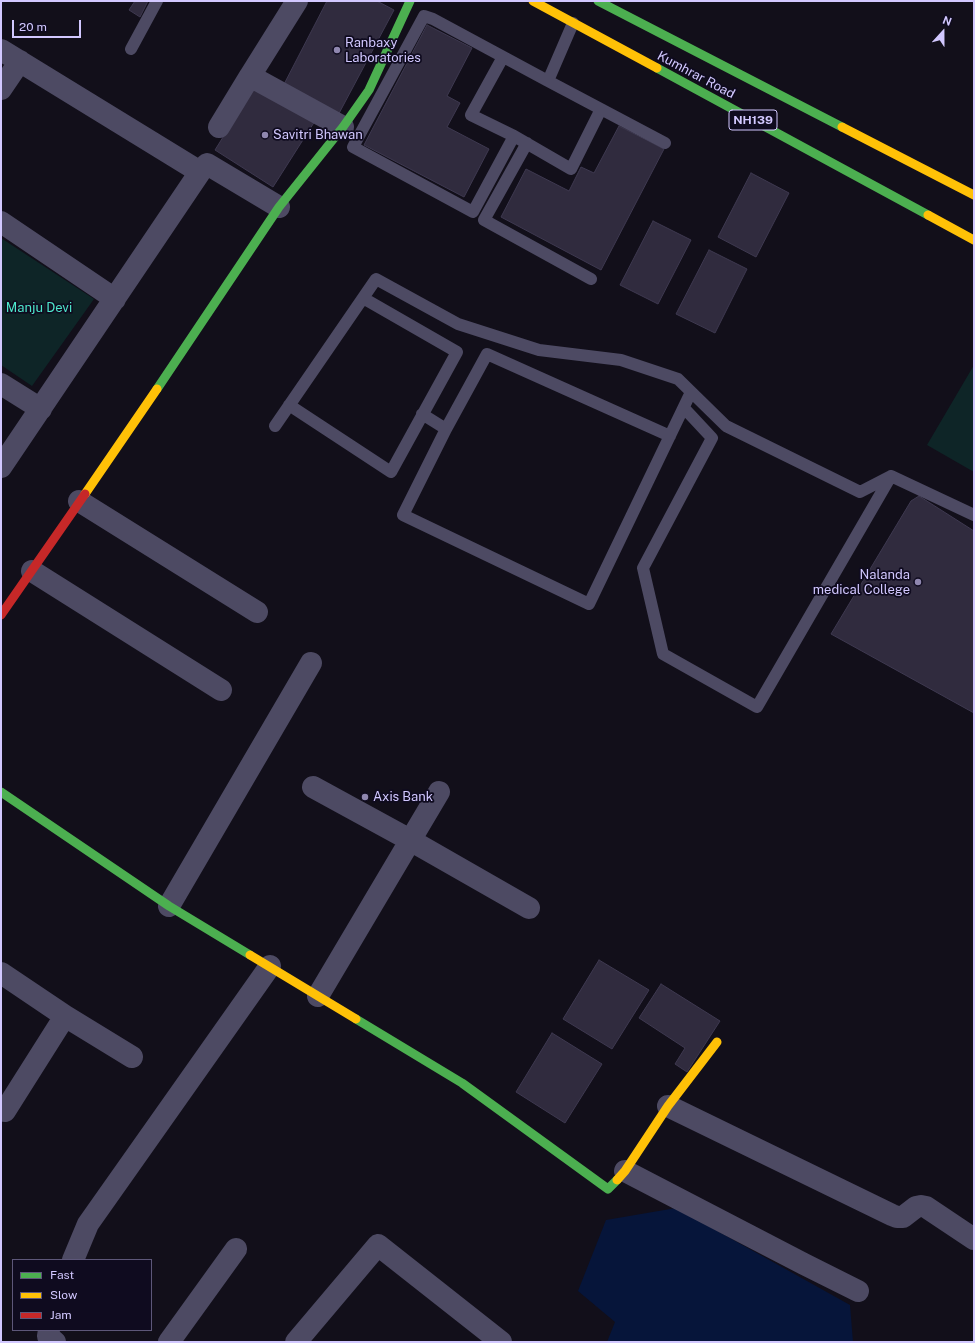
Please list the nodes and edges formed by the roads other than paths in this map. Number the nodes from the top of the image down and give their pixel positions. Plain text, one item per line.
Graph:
1 (157, 1) edge
2 (296, 1) edge
3 (410, 1) edge
4 (533, 1) edge
5 (598, 1) edge
6 (573, 23) junction
7 (131, 49) dead end
8 (1, 50) edge
9 (503, 57) junction
10 (20, 61) junction
11 (250, 76) junction
12 (548, 81) junction
13 (1, 89) edge
14 (601, 109) junction
15 (219, 127) dead end
16 (343, 127) junction
17 (514, 136) junction
18 (527, 143) junction
19 (665, 143) dead end
20 (200, 172) junction
21 (974, 195) edge
22 (280, 204) junction
23 (1, 222) edge
24 (974, 240) edge
25 (591, 279) dead end
26 (363, 298) junction
27 (115, 299) junction
28 (1, 384) edge
29 (691, 392) junction
30 (289, 405) junction
31 (684, 408) junction
32 (41, 409) junction
33 (422, 414) junction
34 (275, 426) dead end
35 (446, 429) junction
36 (670, 436) junction
37 (1, 467) edge
38 (891, 476) junction
39 (80, 501) junction
40 (974, 515) edge
41 (32, 571) junction
42 (258, 612) dead end
43 (1, 614) edge
44 (311, 663) dead end
45 (221, 690) dead end
46 (313, 787) dead end
47 (1, 792) edge
48 (439, 792) dead end
49 (410, 840) junction
50 (169, 906) junction
51 (529, 908) dead end
52 (270, 966) junction
53 (1, 973) edge
54 (318, 996) junction
55 (65, 1016) junction
56 (717, 1042) dead end
57 (132, 1057) dead end
58 (668, 1106) junction
59 (5, 1111) dead end
60 (625, 1171) junction
61 (974, 1239) edge
62 (236, 1249) dead end
63 (73, 1259) edge
64 (858, 1291) dead end
65 (49, 1331) edge
66 (55, 1342) edge
67 (169, 1342) edge
68 (296, 1342) edge
69 (501, 1342) edge

1 - 7 lane
2 - 11 street
3 - 16 main road
4 - 6 main road, Kumhrar Road / NH139
5 - 21 main road, Kumhrar Road / NH139
6 - 12 lane
6 - 24 main road, Kumhrar Road / NH139
8 - 10 street
9 - 12 lane
9 - 17 lane
9 - 17 lane
10 - 13 street
10 - 20 street
11 - 15 street
11 - 16 street
12 - 14 lane
14 - 18 lane
14 - 19 lane
16 - 22 main road
17 - 18 lane
18 - 25 lane
20 - 22 street
20 - 27 street
22 - 39 main road
23 - 27 street
26 - 29 lane
26 - 30 lane
26 - 33 lane
27 - 32 street
28 - 32 street
29 - 31 lane
29 - 38 lane
30 - 33 lane
30 - 34 lane
31 - 36 lane
31 - 38 lane
32 - 37 street
33 - 35 lane
35 - 36 lane
35 - 36 lane
38 - 40 lane
39 - 41 main road
39 - 42 street
41 - 43 main road
41 - 45 street
44 - 50 street
46 - 49 street
47 - 50 main road
48 - 49 street
49 - 51 street
49 - 54 street
50 - 52 main road
52 - 54 main road
52 - 63 street
53 - 55 street
54 - 60 main road
55 - 57 street
55 - 59 street
56 - 58 main road
58 - 60 main road
58 - 61 street
60 - 64 street
62 - 67 street
65 - 66 street
68 - 69 street

